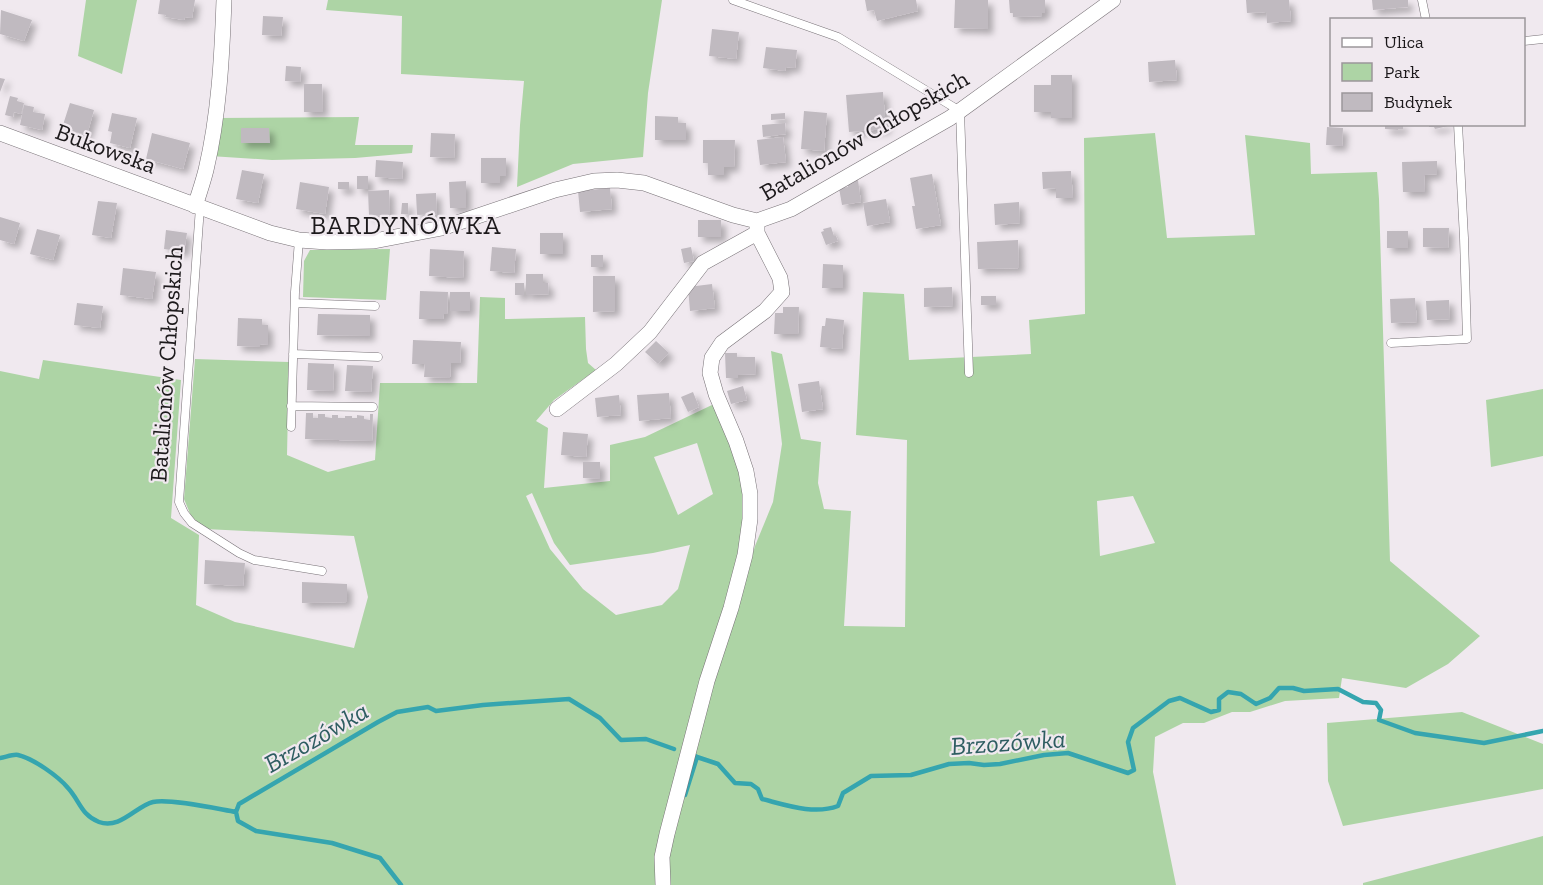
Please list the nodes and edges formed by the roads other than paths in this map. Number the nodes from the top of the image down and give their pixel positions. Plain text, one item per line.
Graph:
1 (224, 0) edge
2 (733, 0) edge
3 (1113, 0) edge
4 (1422, 0) edge
5 (1426, 18) edge
6 (1543, 39) edge
7 (1525, 41) edge
8 (960, 111) junction
9 (1458, 126) edge
10 (0, 133) edge
11 (198, 206) junction
12 (757, 227) junction
13 (299, 240) junction
14 (295, 303) junction
15 (375, 306) dead end
16 (1390, 343) dead end
17 (294, 354) junction
18 (378, 357) dead end
19 (969, 372) dead end
20 (291, 406) junction
21 (373, 407) dead end
22 (557, 409) dead end
23 (291, 427) dead end
24 (322, 571) dead end
25 (663, 885) edge

1 - 11 street, Batalionów Chłopskich
2 - 8 lane
3 - 8 street, Batalionów Chłopskich
4 - 5 lane
6 - 7 lane
8 - 12 street, Batalionów Chłopskich
8 - 19 lane
9 - 16 lane
10 - 11 street, Bukowska
11 - 13 street, Batalionów Chłopskich
11 - 24 lane, Batalionów Chłopskich
12 - 13 street, Batalionów Chłopskich
12 - 22 street
12 - 25 street
13 - 14 lane
14 - 15 lane
14 - 17 lane
17 - 18 lane
17 - 20 lane
20 - 21 lane
20 - 23 lane

